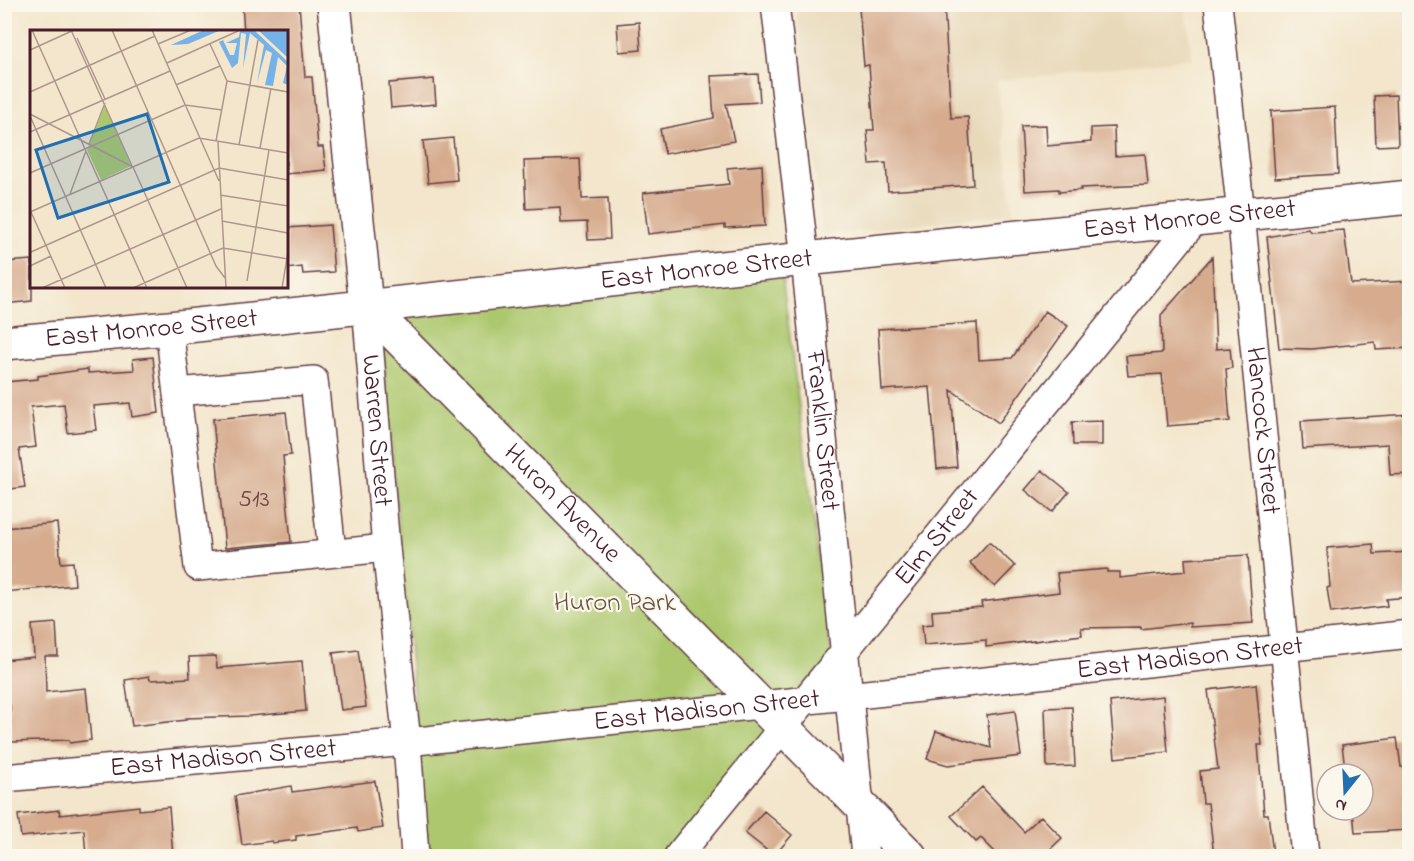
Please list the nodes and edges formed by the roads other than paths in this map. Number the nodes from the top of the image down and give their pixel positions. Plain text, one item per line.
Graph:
1 (334, 4) edge
2 (775, 4) edge
3 (1218, 4) edge
4 (1410, 197) edge
5 (1241, 214) junction
6 (1197, 218) junction
7 (805, 259) junction
8 (366, 305) junction
9 (169, 328) junction
10 (4, 343) edge
11 (177, 393) junction
12 (386, 548) junction
13 (332, 552) junction
14 (1410, 634) edge
15 (1283, 647) junction
16 (845, 652) junction
17 (849, 696) junction
18 (806, 700) junction
19 (760, 705) junction
20 (782, 728) junction
21 (407, 742) junction
22 (4, 778) edge
23 (861, 806) junction
24 (415, 856) edge
25 (678, 856) edge
26 (865, 856) edge
27 (910, 856) edge
28 (1305, 856) edge

1 - 8 main road, Warren Street
2 - 7 street, Franklin Street
3 - 5 street, Hancock Street
4 - 5 main road, East Monroe Street
5 - 6 main road, East Monroe Street
5 - 15 street, Hancock Street
6 - 7 main road, East Monroe Street
6 - 16 street, Elm Street
7 - 8 main road, East Monroe Street
7 - 16 street, Franklin Street
8 - 9 main road, East Monroe Street
8 - 12 street, Warren Street
8 - 19 main road, Huron Avenue
9 - 10 main road, East Monroe Street
9 - 11 street
11 - 13 street
11 - 13 street
12 - 13 street
12 - 21 street, Warren Street
14 - 15 street, East Madison Street
15 - 17 street, East Madison Street
15 - 28 street, Hancock Street
16 - 17 street, Franklin Street
16 - 18 street, Elm Street
17 - 18 street, East Madison Street
17 - 23 street, Franklin Street
18 - 19 street, East Madison Street
18 - 20 street, Elm Street
19 - 20 main road, Huron Avenue
19 - 21 street, East Madison Street
20 - 23 main road, Huron Avenue
20 - 25 street, Elm Street
21 - 22 street, East Madison Street
21 - 24 street, Warren Street
23 - 26 street, Franklin Street
23 - 27 main road, Huron Avenue

